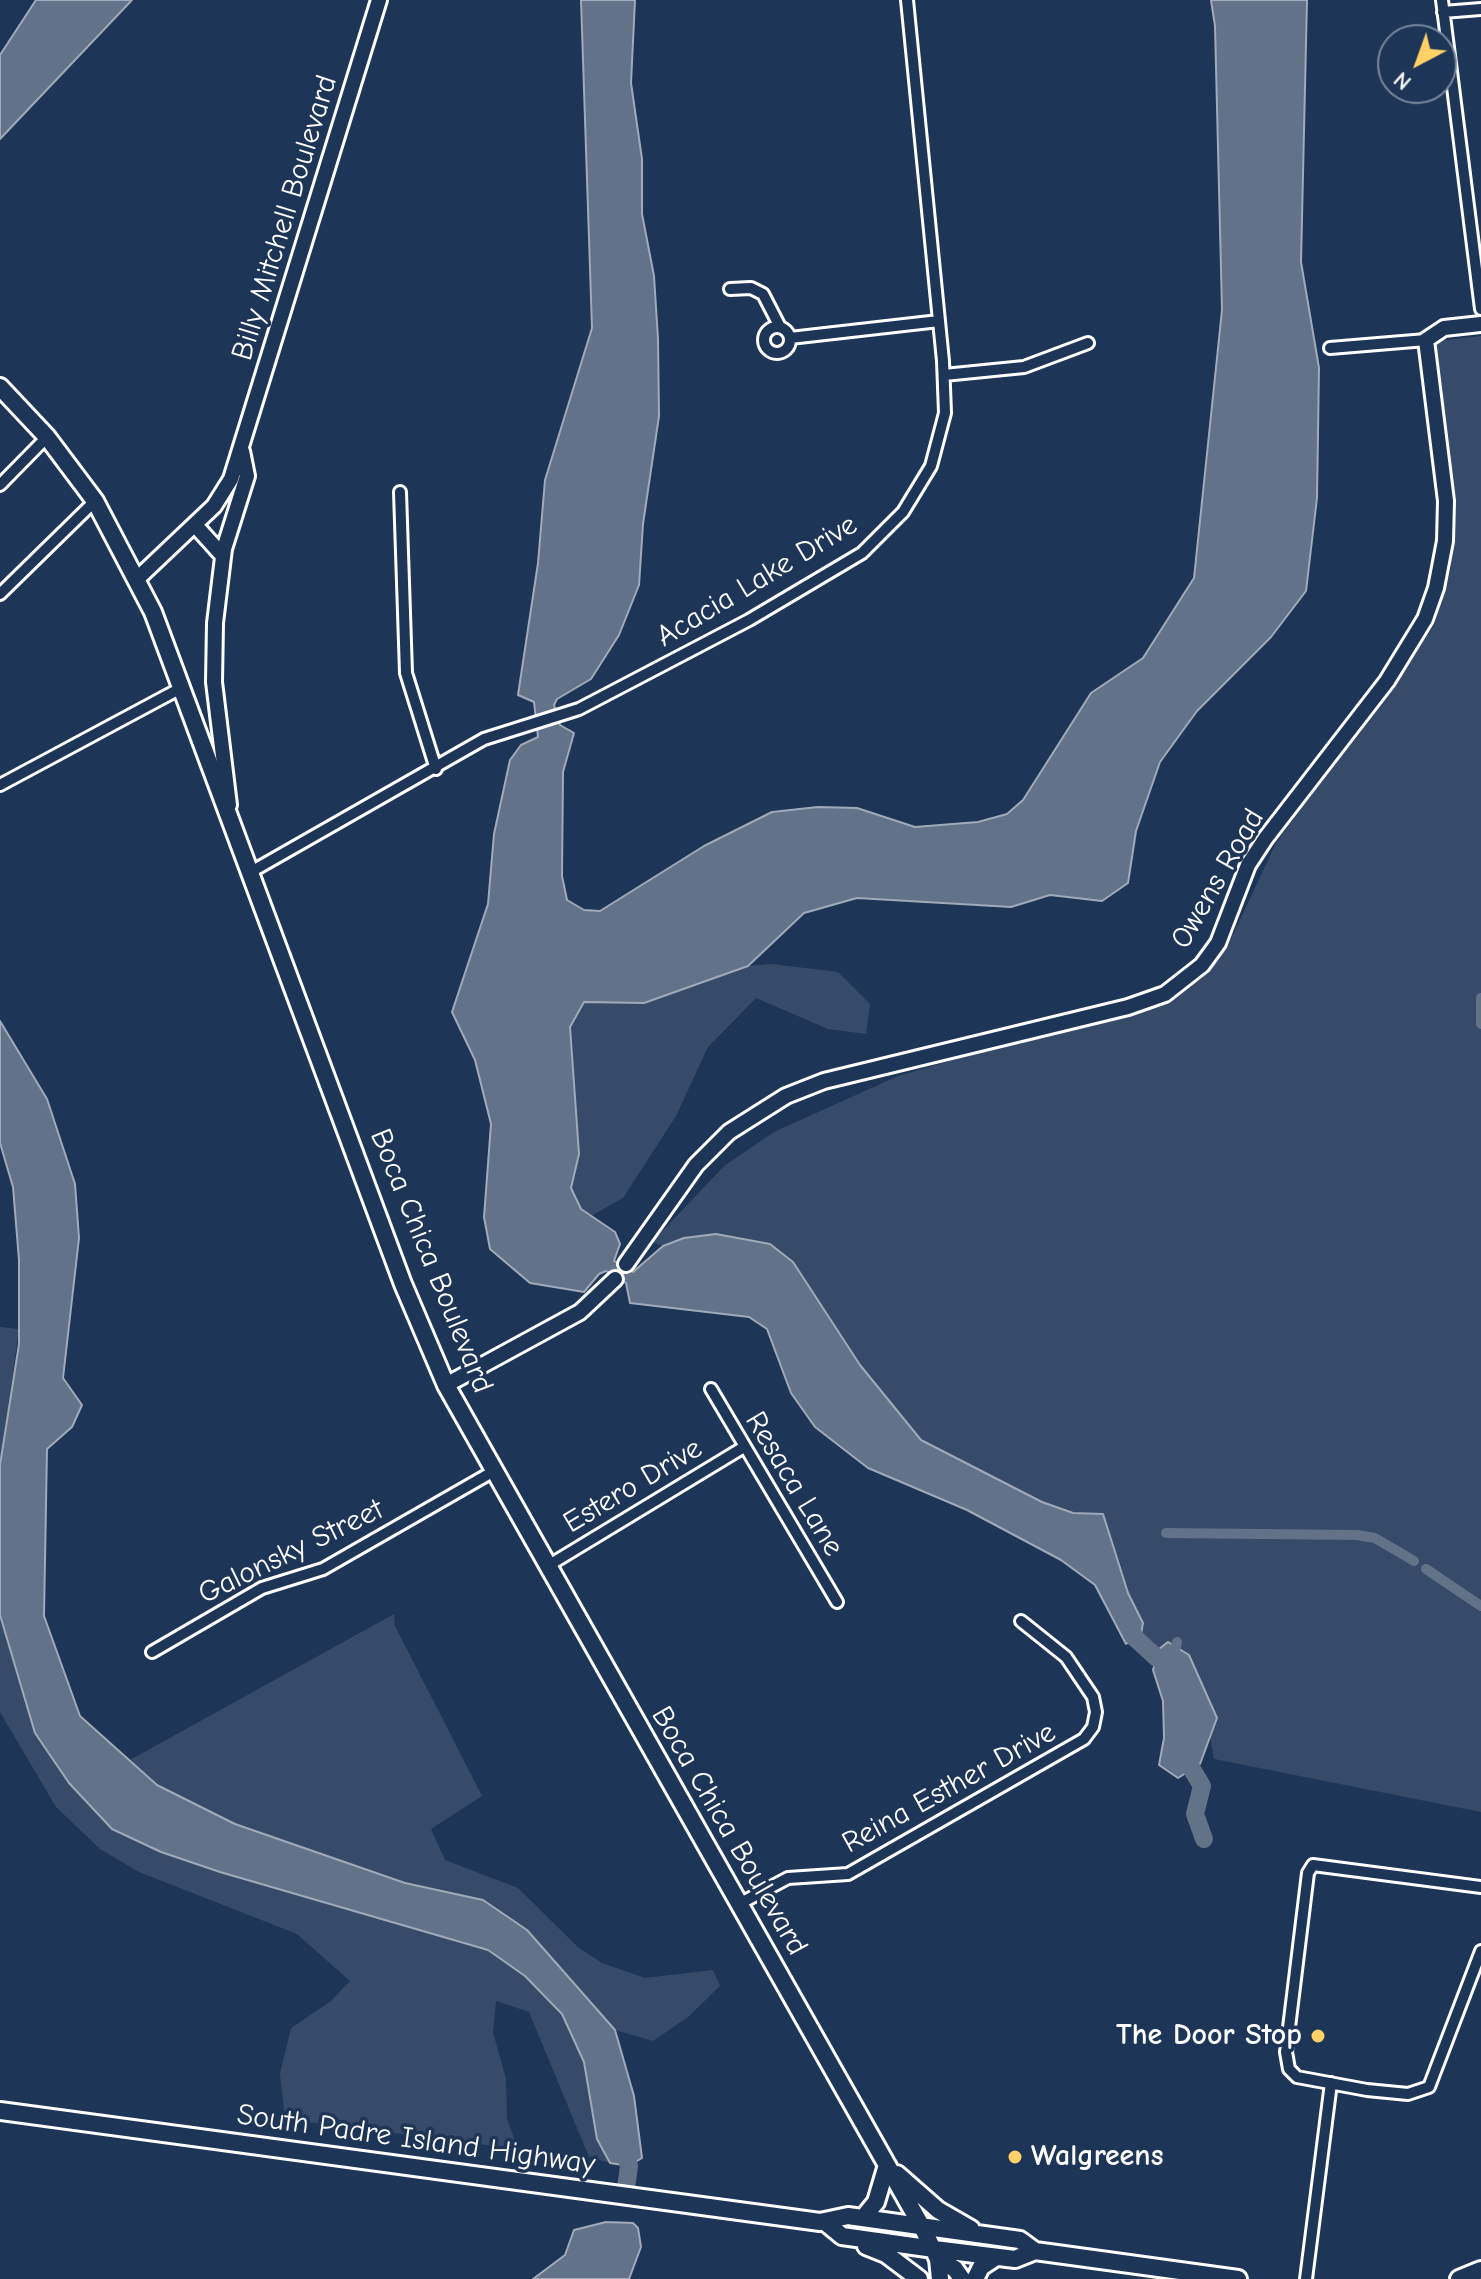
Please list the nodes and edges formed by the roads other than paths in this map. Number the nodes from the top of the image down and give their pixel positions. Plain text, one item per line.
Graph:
1 (379, 0) edge
2 (907, 0) edge
3 (1442, 0) edge
4 (1481, 9) edge
5 (1443, 12) junction
6 (730, 289) dead end
7 (1481, 309) edge
8 (939, 321) junction
9 (1481, 324) edge
10 (780, 327) junction
11 (790, 338) junction
12 (1426, 340) junction
13 (1088, 343) dead end
14 (1330, 348) dead end
15 (944, 375) junction
16 (0, 387) edge
17 (47, 437) junction
18 (242, 451) junction
19 (0, 485) edge
20 (400, 492) dead end
21 (95, 501) junction
22 (195, 525) junction
23 (223, 556) junction
24 (137, 579) junction
25 (0, 594) edge
26 (181, 688) junction
27 (436, 769) junction
28 (0, 785) edge
29 (231, 820) junction
30 (249, 873) junction
31 (626, 1264) dead end
32 (615, 1279) dead end
33 (446, 1385) junction
34 (711, 1389) dead end
35 (744, 1447) junction
36 (494, 1471) junction
37 (546, 1567) junction
38 (837, 1602) dead end
39 (1021, 1621) dead end
40 (152, 1652) dead end
41 (1481, 1887) edge
42 (739, 1904) junction
43 (1481, 1951) edge
44 (1331, 2083) junction
45 (0, 2111) edge
46 (887, 2165) junction
47 (863, 2218) junction
48 (825, 2222) junction
49 (922, 2227) junction
50 (984, 2235) junction
51 (842, 2236) junction
52 (1035, 2251) junction
53 (936, 2254) junction
54 (996, 2257) junction
55 (1481, 2270) edge
56 (919, 2279) edge
57 (940, 2279) edge
58 (962, 2279) edge
59 (975, 2279) edge
60 (1238, 2279) edge
61 (1306, 2279) edge
62 (1459, 2279) edge

1 - 18 street, Billy Mitchell Boulevard
2 - 8 street, Acacia Lake Drive
3 - 5 street
4 - 5 street
5 - 7 street
6 - 10 street
8 - 11 street
8 - 15 street, Acacia Lake Drive
9 - 12 street
10 - 11 street
10 - 11 street
12 - 14 street
12 - 31 street, Owens Road
13 - 15 street
15 - 27 street, Acacia Lake Drive
16 - 17 main road, Boca Chica Boulevard
17 - 19 street
17 - 21 main road, Boca Chica Boulevard
18 - 22 street, Billy Mitchell Boulevard
18 - 23 street, Billy Mitchell Boulevard
20 - 27 street
21 - 24 main road, Boca Chica Boulevard
21 - 25 street
22 - 23 street
22 - 24 street, Billy Mitchell Boulevard
23 - 29 street, Billy Mitchell Boulevard
24 - 26 main road, Boca Chica Boulevard
26 - 28 street
26 - 29 main road, Boca Chica Boulevard
27 - 30 street, Acacia Lake Drive
29 - 30 main road, Boca Chica Boulevard
30 - 33 main road, Boca Chica Boulevard
32 - 33 street
33 - 36 main road, Boca Chica Boulevard
34 - 35 street, Resaca Lane
35 - 37 street, Estero Drive
35 - 38 street, Resaca Lane
36 - 37 main road, Boca Chica Boulevard
36 - 40 street, Galonsky Street
37 - 42 main road, Boca Chica Boulevard
39 - 42 street, Reina Esther Drive
41 - 44 street
42 - 46 main road, Boca Chica Boulevard
43 - 44 street
44 - 61 street
45 - 48 main road, South Padre Island Highway
46 - 47 main road
46 - 49 main road, Boca Chica Boulevard
46 - 50 main road
47 - 48 main road, South Padre Island Highway
47 - 49 main road, South Padre Island Highway
48 - 51 main road
49 - 50 main road, South Padre Island Highway
49 - 53 main road, Boca Chica Boulevard
50 - 52 main road, South Padre Island Highway
51 - 53 main road
51 - 56 main road
52 - 54 main road
52 - 60 main road
53 - 54 main road
53 - 57 main road, Boca Chica Boulevard
53 - 58 main road, Boca Chica Boulevard
54 - 59 main road
55 - 62 main road

